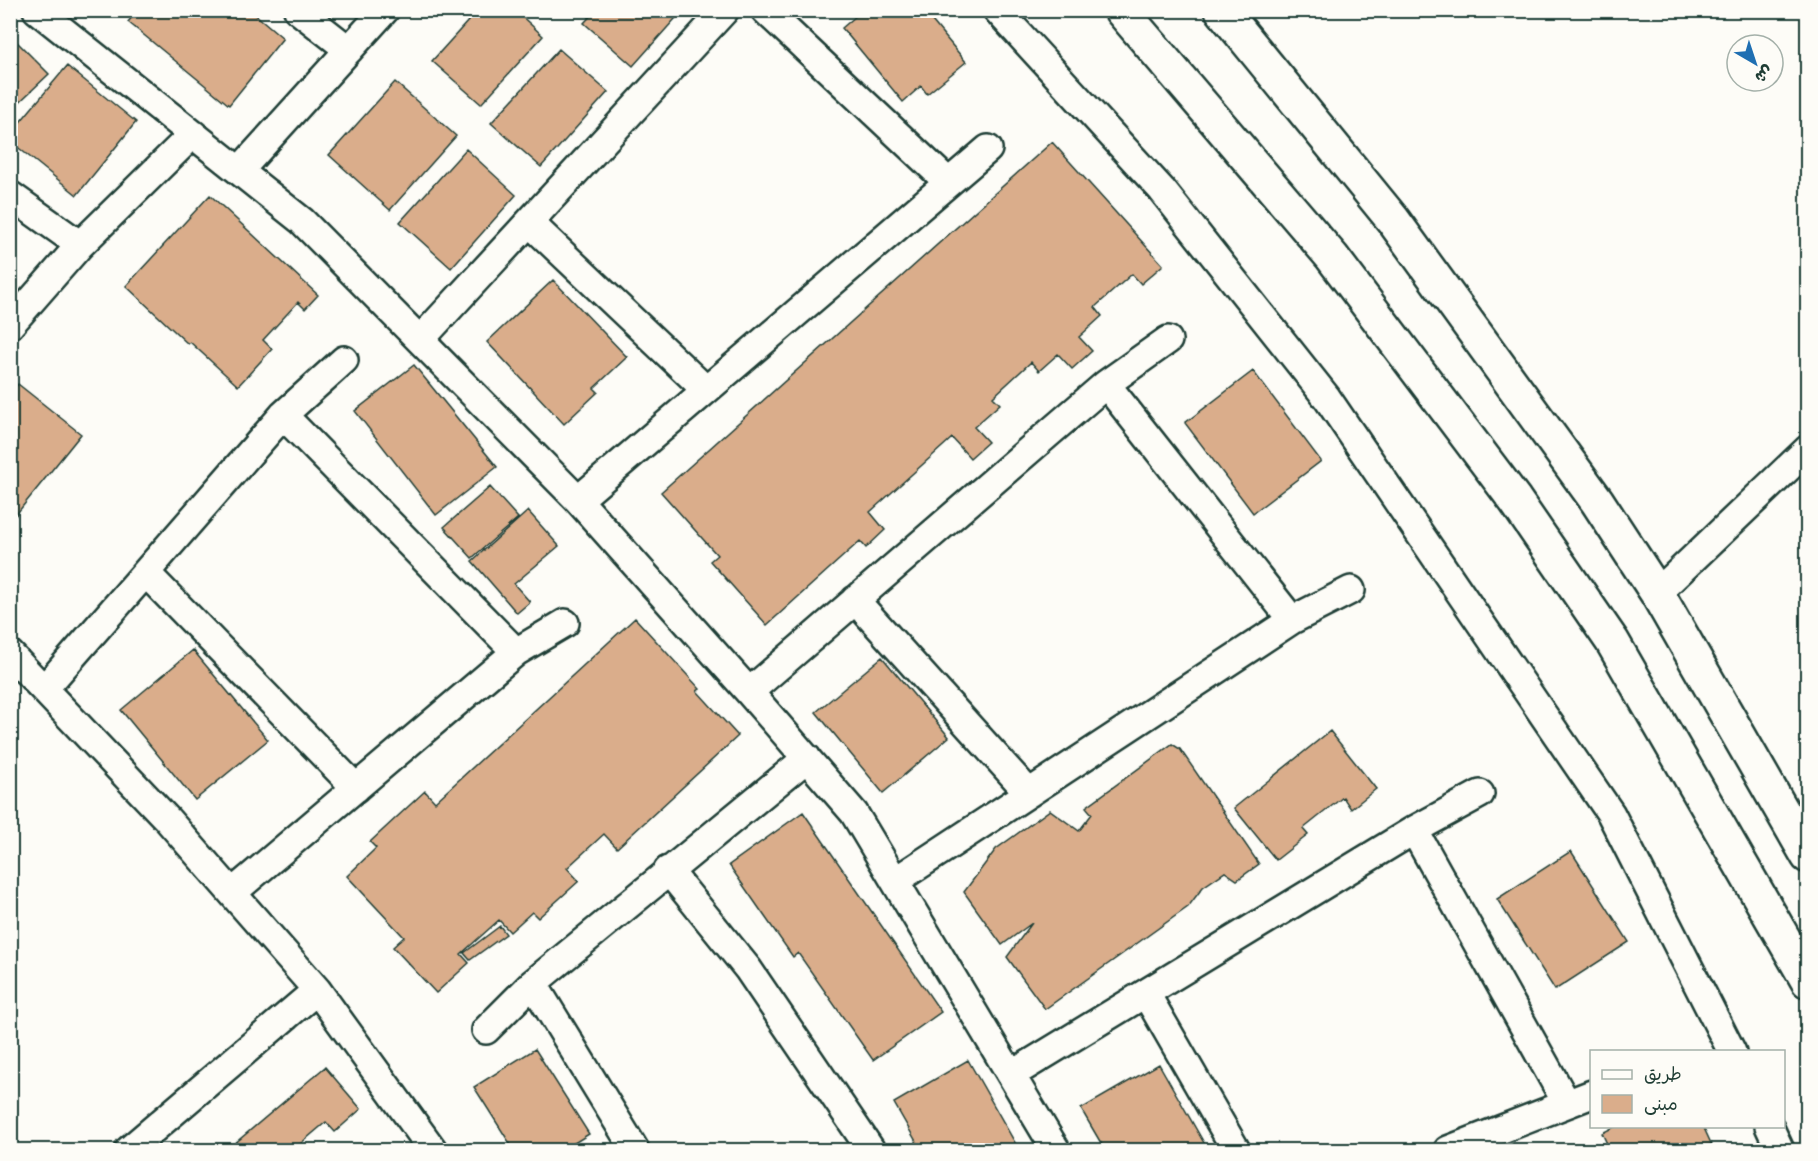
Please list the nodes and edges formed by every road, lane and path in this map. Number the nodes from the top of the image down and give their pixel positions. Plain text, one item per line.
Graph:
1 (37, 10) edge
2 (298, 10) edge
3 (385, 10) edge
4 (725, 10) edge
5 (765, 10) edge
6 (997, 10) edge
7 (1121, 10) edge
8 (1222, 10) edge
9 (69, 20) edge
10 (349, 50) junction
11 (193, 134) junction
12 (988, 148) dead end
13 (239, 171) junction
14 (948, 182) junction
15 (10, 195) edge
16 (529, 222) junction
17 (80, 245) junction
18 (10, 325) edge
19 (420, 340) junction
20 (1168, 340) dead end
21 (344, 360) dead end
22 (1106, 384) junction
23 (706, 390) junction
24 (283, 415) junction
25 (1808, 449) edge
26 (578, 500) junction
27 (146, 573) junction
28 (1351, 590) dead end
29 (1657, 593) junction
30 (855, 600) junction
31 (1292, 620) junction
32 (565, 622) dead end
33 (516, 652) junction
34 (10, 654) edge
35 (44, 689) junction
36 (749, 692) junction
37 (807, 758) junction
38 (356, 788) junction
39 (1029, 793) junction
40 (1480, 794) dead end
41 (1414, 830) junction
42 (1808, 856) edge
43 (668, 870) junction
44 (895, 881) junction
45 (232, 893) junction
46 (1808, 981) edge
47 (533, 983) junction
48 (317, 990) junction
49 (1146, 994) junction
50 (486, 1030) dead end
51 (1731, 1050) edge
52 (1011, 1075) junction
53 (1590, 1095) edge
54 (1566, 1102) junction
55 (1770, 1128) edge
56 (129, 1150) edge
57 (433, 1150) edge
58 (636, 1150) edge
59 (871, 1150) edge
60 (1056, 1150) edge
61 (1236, 1150) edge
62 (1448, 1150) edge
63 (1780, 1150) edge

1 - 9 street
2 - 10 street
3 - 10 street
4 - 16 street
5 - 14 street
6 - 51 street
7 - 46 street
8 - 29 street
9 - 11 street
10 - 13 street
11 - 13 street
11 - 17 street
12 - 14 street
13 - 19 street
14 - 23 street
15 - 17 street
16 - 19 street
16 - 23 street
17 - 18 street
19 - 26 street
20 - 22 street
21 - 24 street
22 - 30 street
22 - 31 street
23 - 26 street
24 - 27 street
24 - 33 street
25 - 29 street
26 - 36 street
27 - 35 street
27 - 38 street
28 - 31 street
29 - 42 street
30 - 36 street
30 - 39 street
31 - 39 street
32 - 33 street
33 - 38 street
34 - 35 street
35 - 45 street
36 - 37 street
37 - 43 street
37 - 44 street
38 - 45 street
39 - 44 street
40 - 41 street
41 - 49 street
41 - 54 street
43 - 47 street
43 - 59 street
44 - 52 street
45 - 48 street
47 - 50 street
47 - 58 street
48 - 56 street
48 - 57 street
49 - 52 street
49 - 61 street
52 - 60 street
53 - 54 street
54 - 62 street
55 - 63 street

